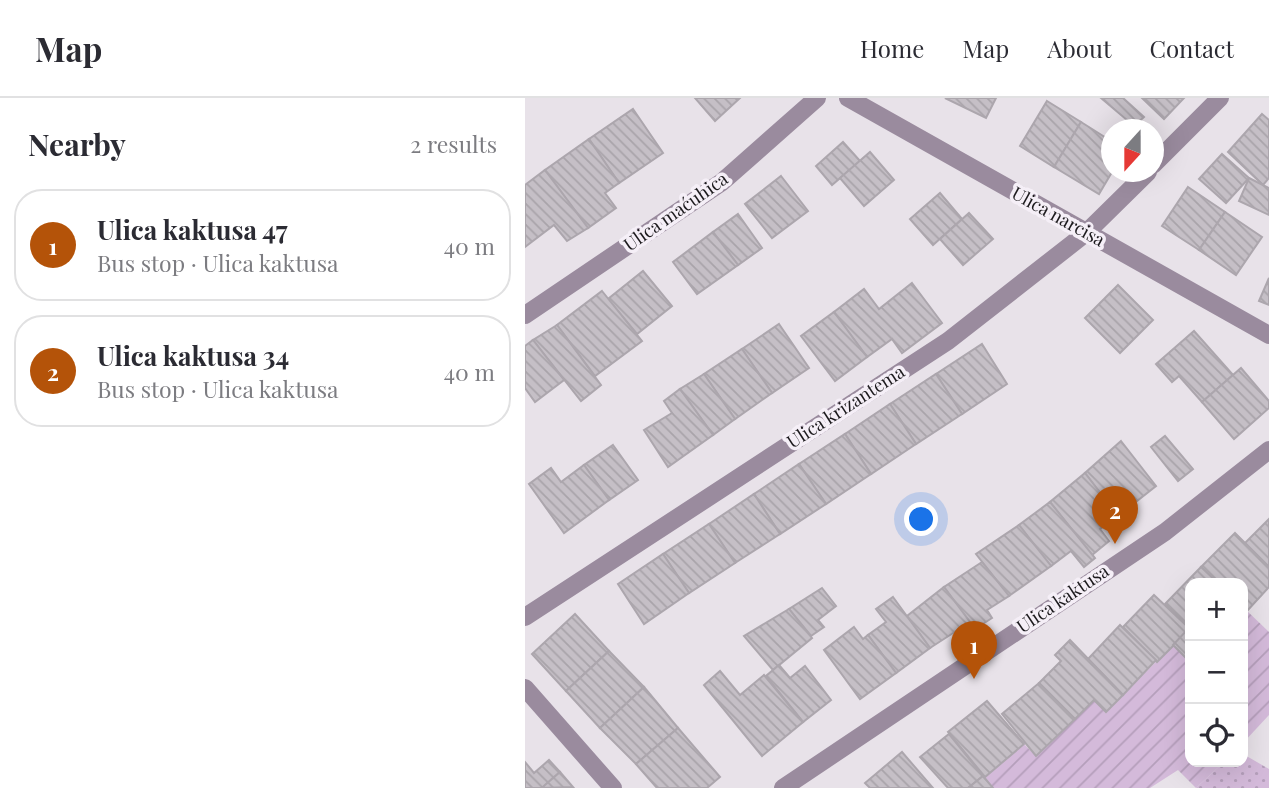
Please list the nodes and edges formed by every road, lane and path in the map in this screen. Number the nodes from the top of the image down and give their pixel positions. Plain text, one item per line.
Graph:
1 (817, 98) edge
2 (848, 98) edge
3 (1220, 98) edge
4 (1164, 155) edge
5 (1137, 182) edge
6 (1086, 233) junction
7 (525, 315) edge
8 (1269, 335) edge
9 (1269, 450) edge
10 (525, 617) edge
11 (525, 688) edge
12 (613, 788) edge
13 (783, 788) edge

1 - 7 street, Ulica maćuhica
2 - 6 street, Ulica narcisa
3 - 4 street
5 - 6 street, Ulica krizantema
6 - 8 street, Ulica narcisa
6 - 10 street, Ulica krizantema
9 - 13 street, Ulica kaktusa
11 - 12 street

